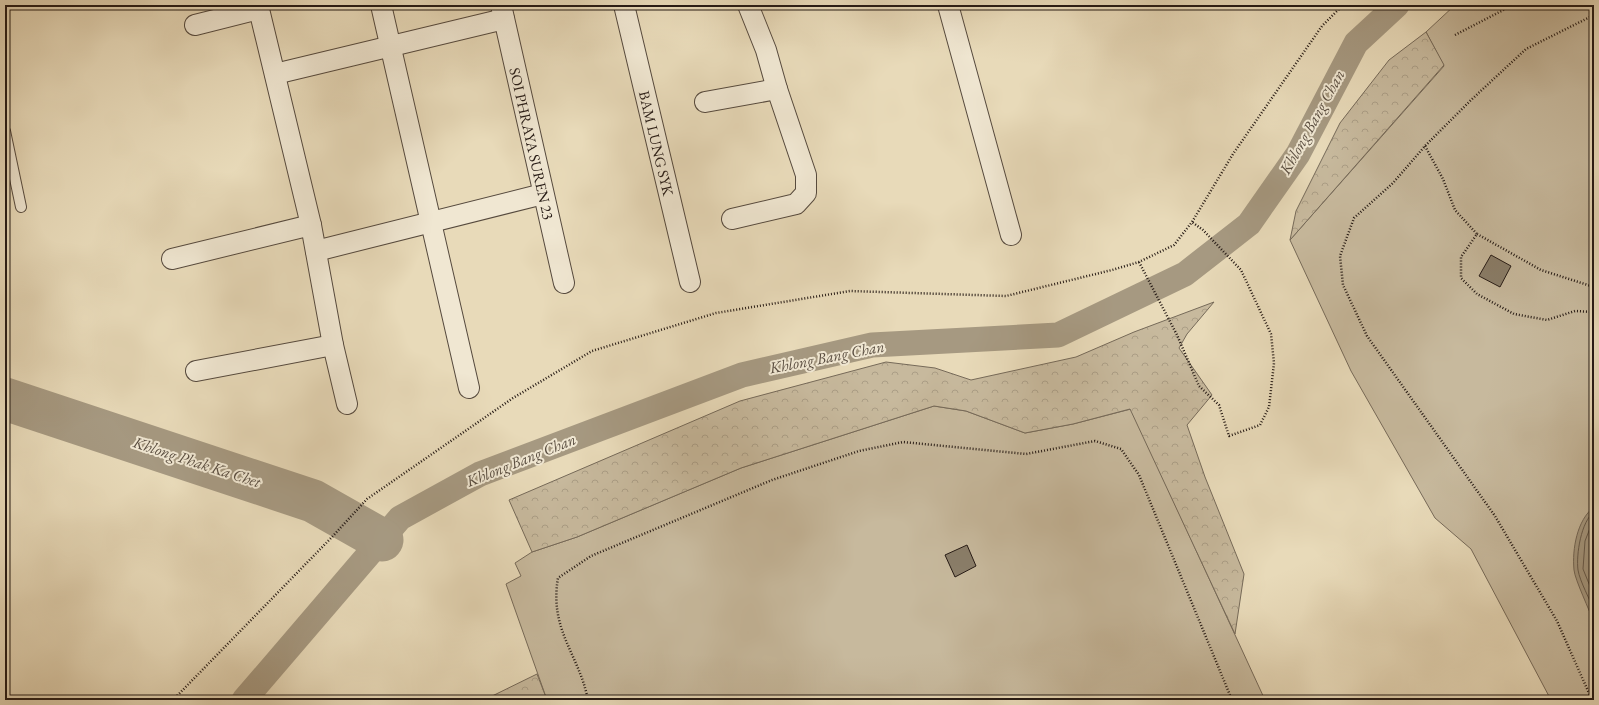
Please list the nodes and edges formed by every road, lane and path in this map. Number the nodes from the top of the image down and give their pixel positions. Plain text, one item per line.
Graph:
1 (381, 5) edge
2 (624, 5) edge
3 (748, 5) edge
4 (948, 5) edge
5 (1343, 5) edge
6 (1513, 5) edge
7 (259, 7) edge
8 (502, 12) edge
9 (1594, 15) edge
10 (195, 25) dead end
11 (1455, 35) dead end
12 (391, 45) junction
13 (275, 74) junction
14 (777, 89) junction
15 (705, 102) dead end
16 (5, 132) edge
17 (1425, 146) junction
18 (543, 194) junction
19 (21, 207) dead end
20 (732, 219) dead end
21 (1192, 222) junction
22 (431, 223) junction
23 (311, 225) junction
24 (1477, 234) junction
25 (1011, 235) dead end
26 (316, 251) junction
27 (172, 259) dead end
28 (1139, 263) junction
29 (690, 282) dead end
30 (564, 283) dead end
31 (1594, 287) edge
32 (1594, 312) edge
33 (333, 345) junction
34 (196, 371) dead end
35 (469, 388) dead end
36 (346, 404) dead end
37 (174, 700) edge
38 (588, 700) edge
39 (1232, 700) edge
40 (1592, 700) edge

1 - 12 street
2 - 29 street, BAM LUNG SYK
3 - 14 street
4 - 25 street
5 - 21 path
6 - 11 path
7 - 10 street
7 - 13 street
8 - 12 street
8 - 18 street, SOI PHRAYA SUREN 23
9 - 17 path
12 - 13 street
12 - 22 street
13 - 23 street
14 - 15 street
14 - 20 street
16 - 19 lane
17 - 24 path
17 - 40 path
18 - 22 street
18 - 30 street, SOI PHRAYA SUREN 23
21 - 28 path
21 - 28 path
22 - 26 street
22 - 35 street
23 - 26 street
23 - 27 street
24 - 31 path
24 - 32 path
26 - 33 street
28 - 37 path
33 - 34 street
33 - 36 street
38 - 39 path

